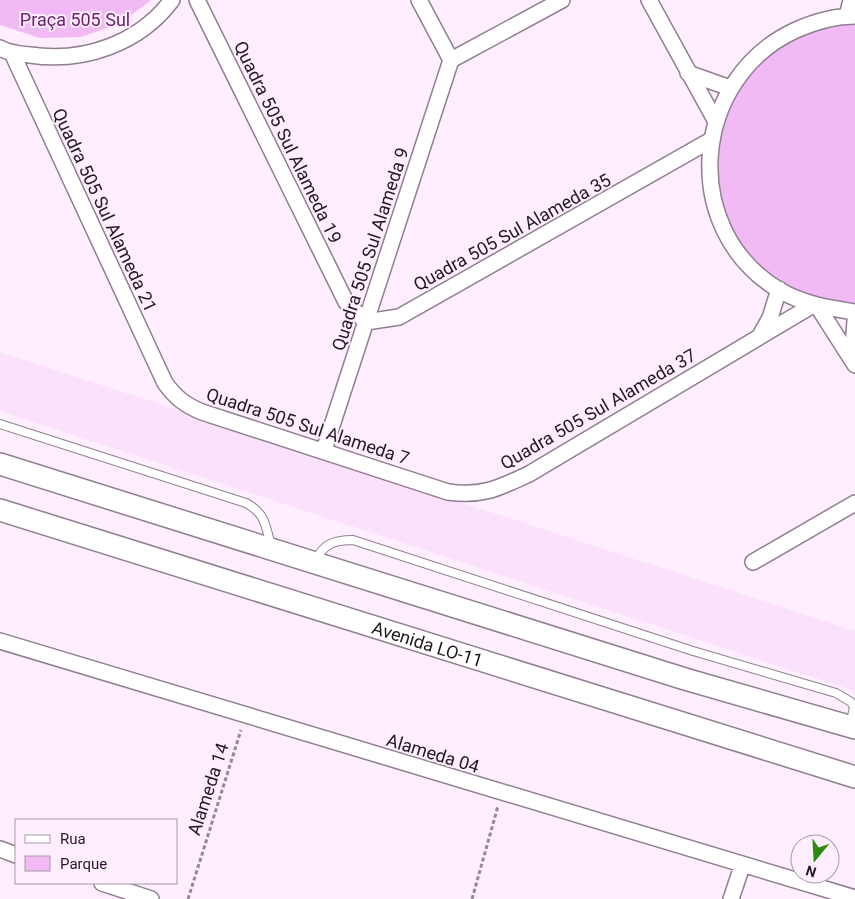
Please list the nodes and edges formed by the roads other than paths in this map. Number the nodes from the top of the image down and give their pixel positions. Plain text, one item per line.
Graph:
1 (172, 0) edge
2 (197, 0) edge
3 (420, 0) edge
4 (562, 0) edge
5 (649, 0) edge
6 (851, 0) edge
7 (851, 16) edge
8 (4, 50) edge
9 (451, 60) junction
10 (688, 73) junction
11 (730, 88) junction
12 (716, 120) junction
13 (711, 140) junction
14 (673, 163) junction
15 (709, 166) junction
16 (779, 289) junction
17 (815, 306) junction
18 (855, 312) edge
19 (855, 321) edge
20 (366, 322) junction
21 (761, 334) junction
22 (854, 363) edge
23 (165, 383) joint
24 (0, 424) edge
25 (324, 450) junction
26 (0, 464) edge
27 (448, 492) joint
28 (855, 503) edge
29 (0, 510) edge
30 (272, 549) junction
31 (315, 562) junction
32 (753, 562) dead end
33 (0, 641) edge
34 (852, 727) edge
35 (855, 777) edge
36 (0, 850) edge
37 (15, 855) edge
38 (742, 866) junction
39 (105, 884) edge
40 (855, 898) edge
41 (151, 899) edge
42 (732, 899) edge

1 - 8 street
2 - 20 street, Quadra 505 Sul Alameda 19
3 - 9 street
4 - 9 street
5 - 10 street
6 - 7 street
7 - 11 street
8 - 23 street, Quadra 505 Sul Alameda 21
9 - 20 street, Quadra 505 Sul Alameda 9
10 - 11 street
10 - 12 street
11 - 12 street
12 - 13 street
13 - 14 street, Quadra 505 Sul Alameda 35
13 - 15 street
14 - 15 street
14 - 20 street, Quadra 505 Sul Alameda 35
15 - 16 street
16 - 17 street
16 - 21 street
17 - 18 street
17 - 21 street, Quadra 505 Sul Alameda 37
17 - 22 street
19 - 22 street
20 - 25 street, Quadra 505 Sul Alameda 9
21 - 27 street, Quadra 505 Sul Alameda 37
23 - 25 street, Quadra 505 Sul Alameda 7
24 - 30 lane
25 - 27 street, Quadra 505 Sul Alameda 7
26 - 30 street
28 - 32 street
29 - 35 street, Avenida LO-11
30 - 31 street
31 - 34 street
31 - 34 lane
33 - 38 street, Alameda 04
36 - 37 street
38 - 40 street, Alameda 04
38 - 42 street
39 - 41 street

